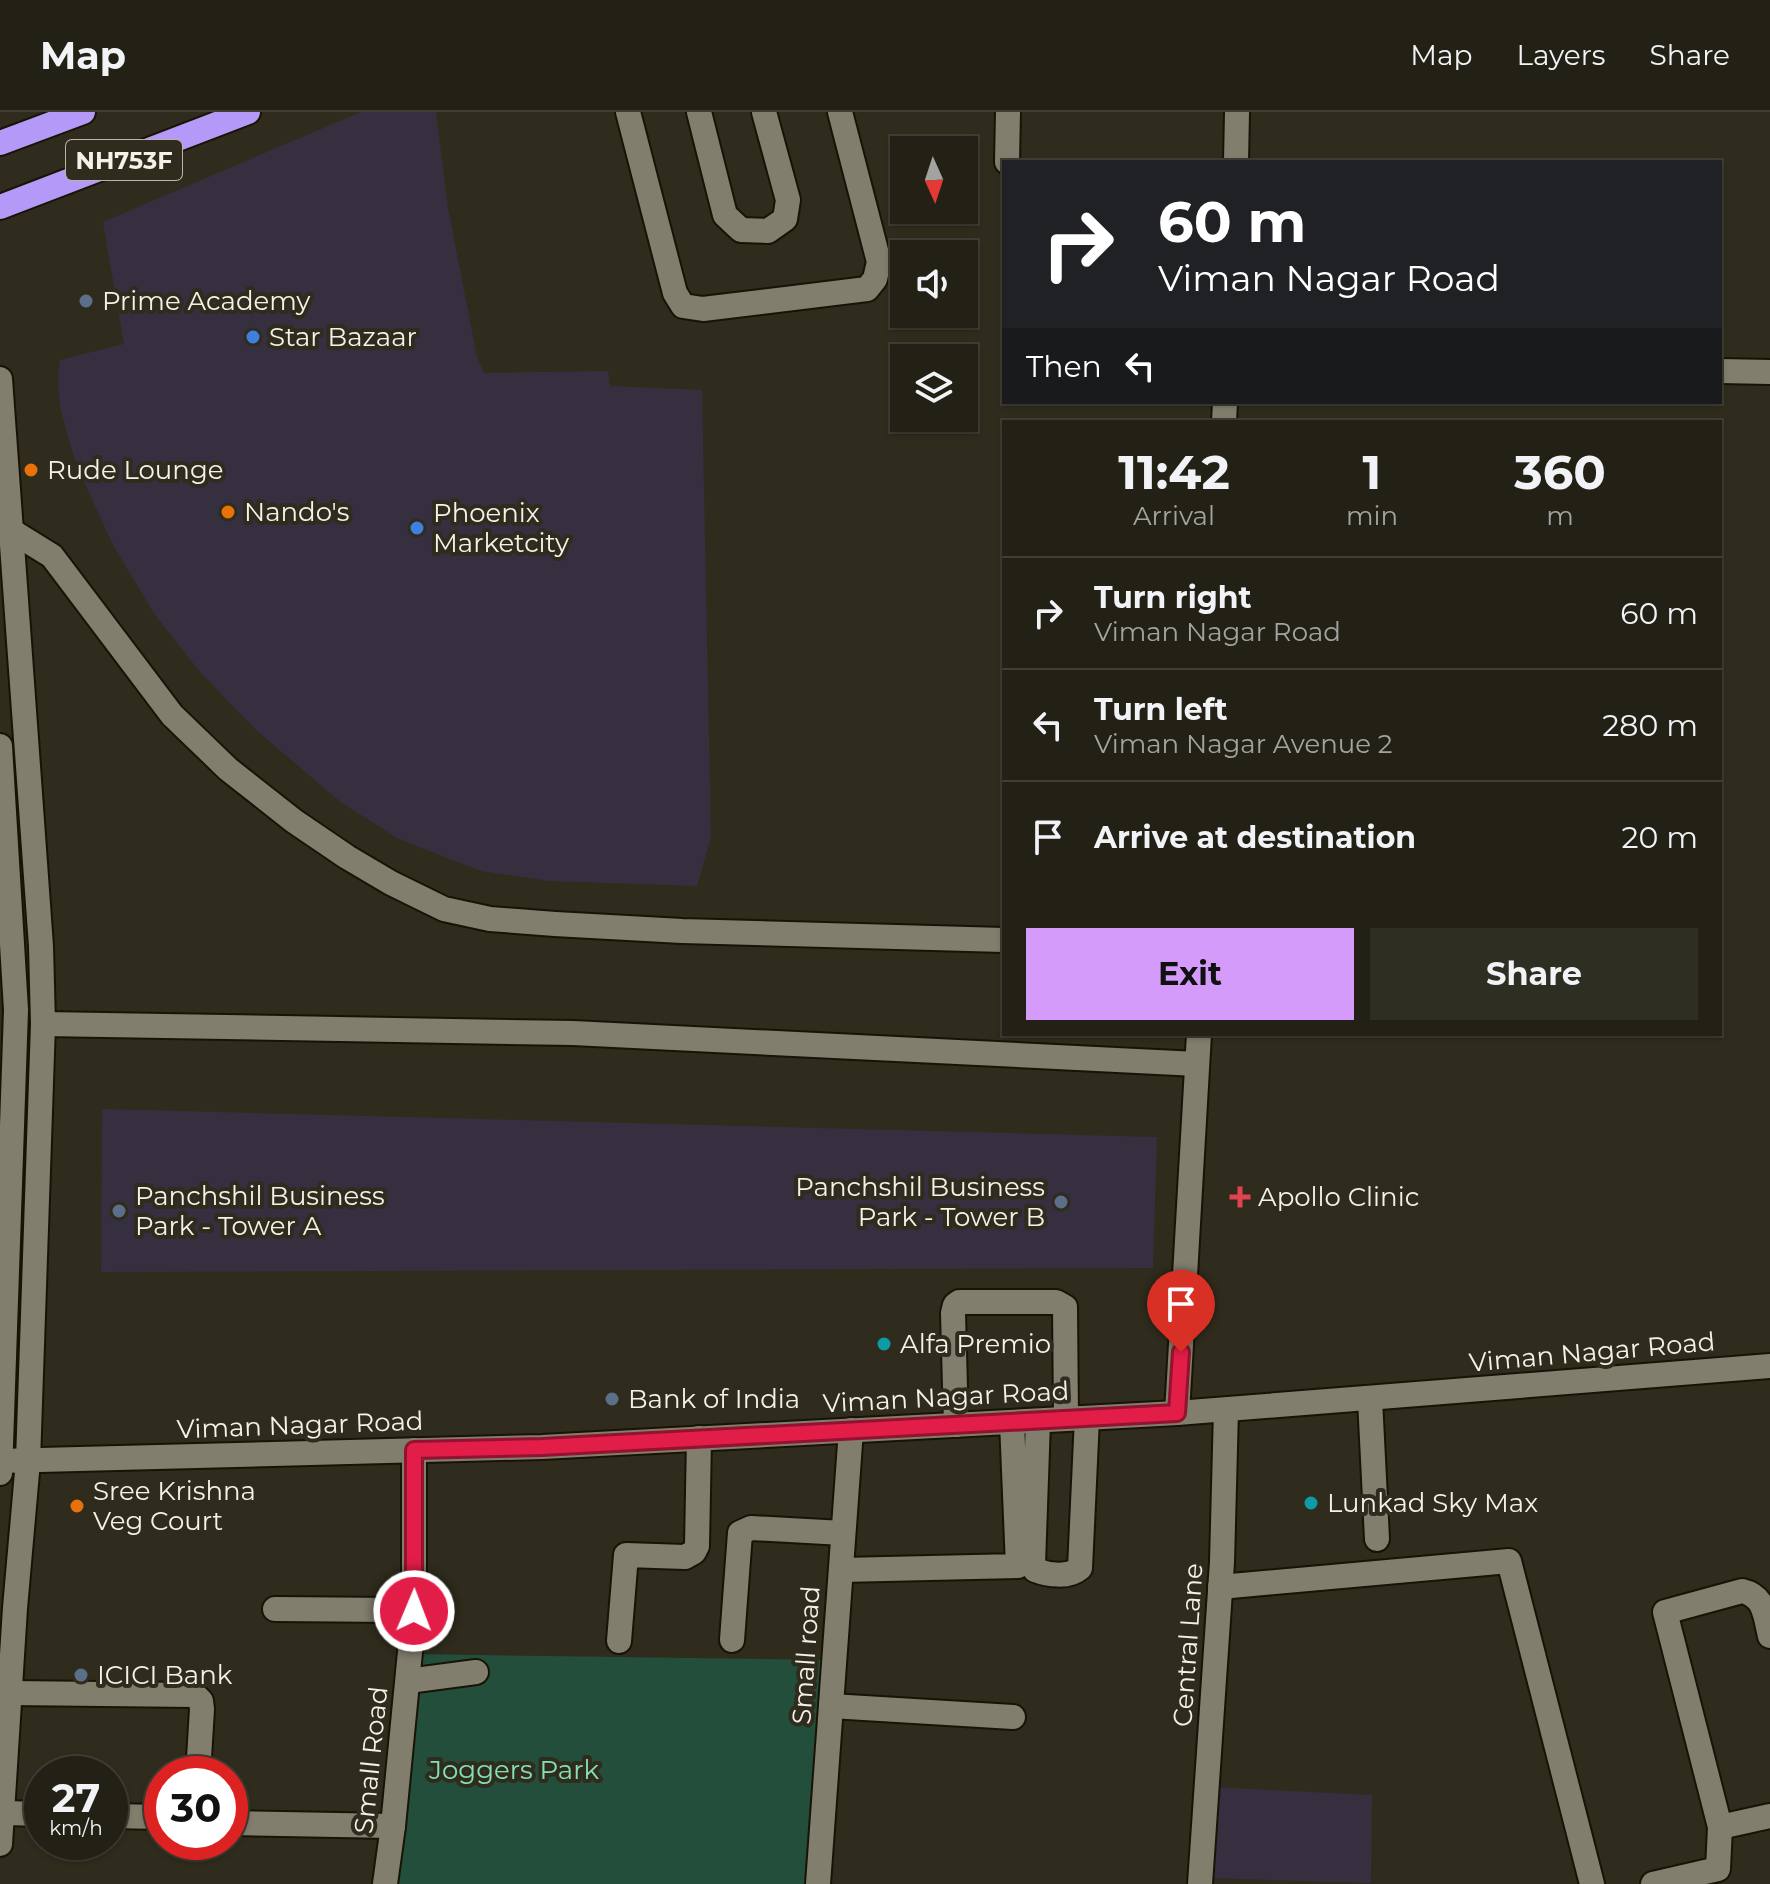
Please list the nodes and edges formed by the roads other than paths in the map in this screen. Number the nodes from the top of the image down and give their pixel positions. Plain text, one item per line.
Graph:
1 (83, 112) edge
2 (248, 112) edge
3 (628, 112) edge
4 (699, 112) edge
5 (764, 112) edge
6 (840, 112) edge
7 (1008, 112) edge
8 (1237, 112) edge
9 (0, 143) edge
10 (1007, 160) edge
11 (1236, 160) edge
12 (0, 207) edge
13 (1722, 371) edge
14 (1770, 372) edge
15 (0, 379) edge
16 (10, 530) junction
17 (0, 746) edge
18 (1002, 940) edge
19 (8, 1010) edge
20 (43, 1024) junction
21 (1199, 1036) edge
22 (1197, 1064) junction
23 (1770, 1366) edge
24 (1370, 1399) junction
25 (1226, 1410) junction
26 (1177, 1413) junction
27 (1076, 1419) junction
28 (1038, 1421) junction
29 (1012, 1422) junction
30 (956, 1425) junction
31 (851, 1430) junction
32 (699, 1438) junction
33 (414, 1450) junction
34 (0, 1461) edge
35 (28, 1461) junction
36 (0, 1473) edge
37 (843, 1533) junction
38 (1377, 1539) dead end
39 (841, 1570) junction
40 (1220, 1587) junction
41 (275, 1609) dead end
42 (396, 1610) dead end
43 (1770, 1636) edge
44 (732, 1640) dead end
45 (619, 1641) dead end
46 (476, 1672) dead end
47 (408, 1681) junction
48 (10, 1693) junction
49 (831, 1706) junction
50 (1013, 1717) dead end
51 (199, 1756) edge
52 (4, 1813) junction
53 (24, 1814) edge
54 (1770, 1816) edge
55 (248, 1823) edge
56 (393, 1826) junction
57 (1720, 1827) junction
58 (0, 1844) edge
59 (385, 1884) edge
60 (818, 1884) edge
61 (1200, 1884) edge
62 (1592, 1884) edge
63 (1653, 1884) edge

1 - 9 highway, NH753F
2 - 12 highway, NH753F
3 - 6 street
4 - 5 street
7 - 10 street
8 - 11 street
13 - 14 street
15 - 16 street
16 - 18 street
16 - 20 street
17 - 19 street
19 - 34 street
20 - 22 street
20 - 35 street
21 - 22 street
22 - 26 street
23 - 24 street, Viman Nagar Road
24 - 25 street, Viman Nagar Road
24 - 38 street
25 - 26 street, Viman Nagar Road
25 - 40 street, Central Lane
26 - 27 street, Viman Nagar Road
27 - 28 street, Viman Nagar Road
27 - 28 street
27 - 30 street
28 - 29 street, Viman Nagar Road
29 - 30 street, Viman Nagar Road
29 - 39 street
30 - 31 street, Viman Nagar Road
31 - 32 street, Viman Nagar Road
31 - 37 street, Small road
32 - 33 street, Viman Nagar Road
32 - 45 street
33 - 35 street, Viman Nagar Road
33 - 47 street, Small Road
34 - 35 street, Viman Nagar Road
34 - 36 street
35 - 48 street
37 - 39 street, Small road
37 - 44 street
39 - 49 street, Small road
40 - 61 street, Central Lane
40 - 62 street
41 - 42 street
43 - 57 street
46 - 47 street
47 - 56 street, Small Road
48 - 51 street
48 - 52 street
49 - 50 street
49 - 60 street, Small road
52 - 53 street
52 - 58 street
54 - 57 street
55 - 56 street
56 - 59 street, Small Road
57 - 63 street

